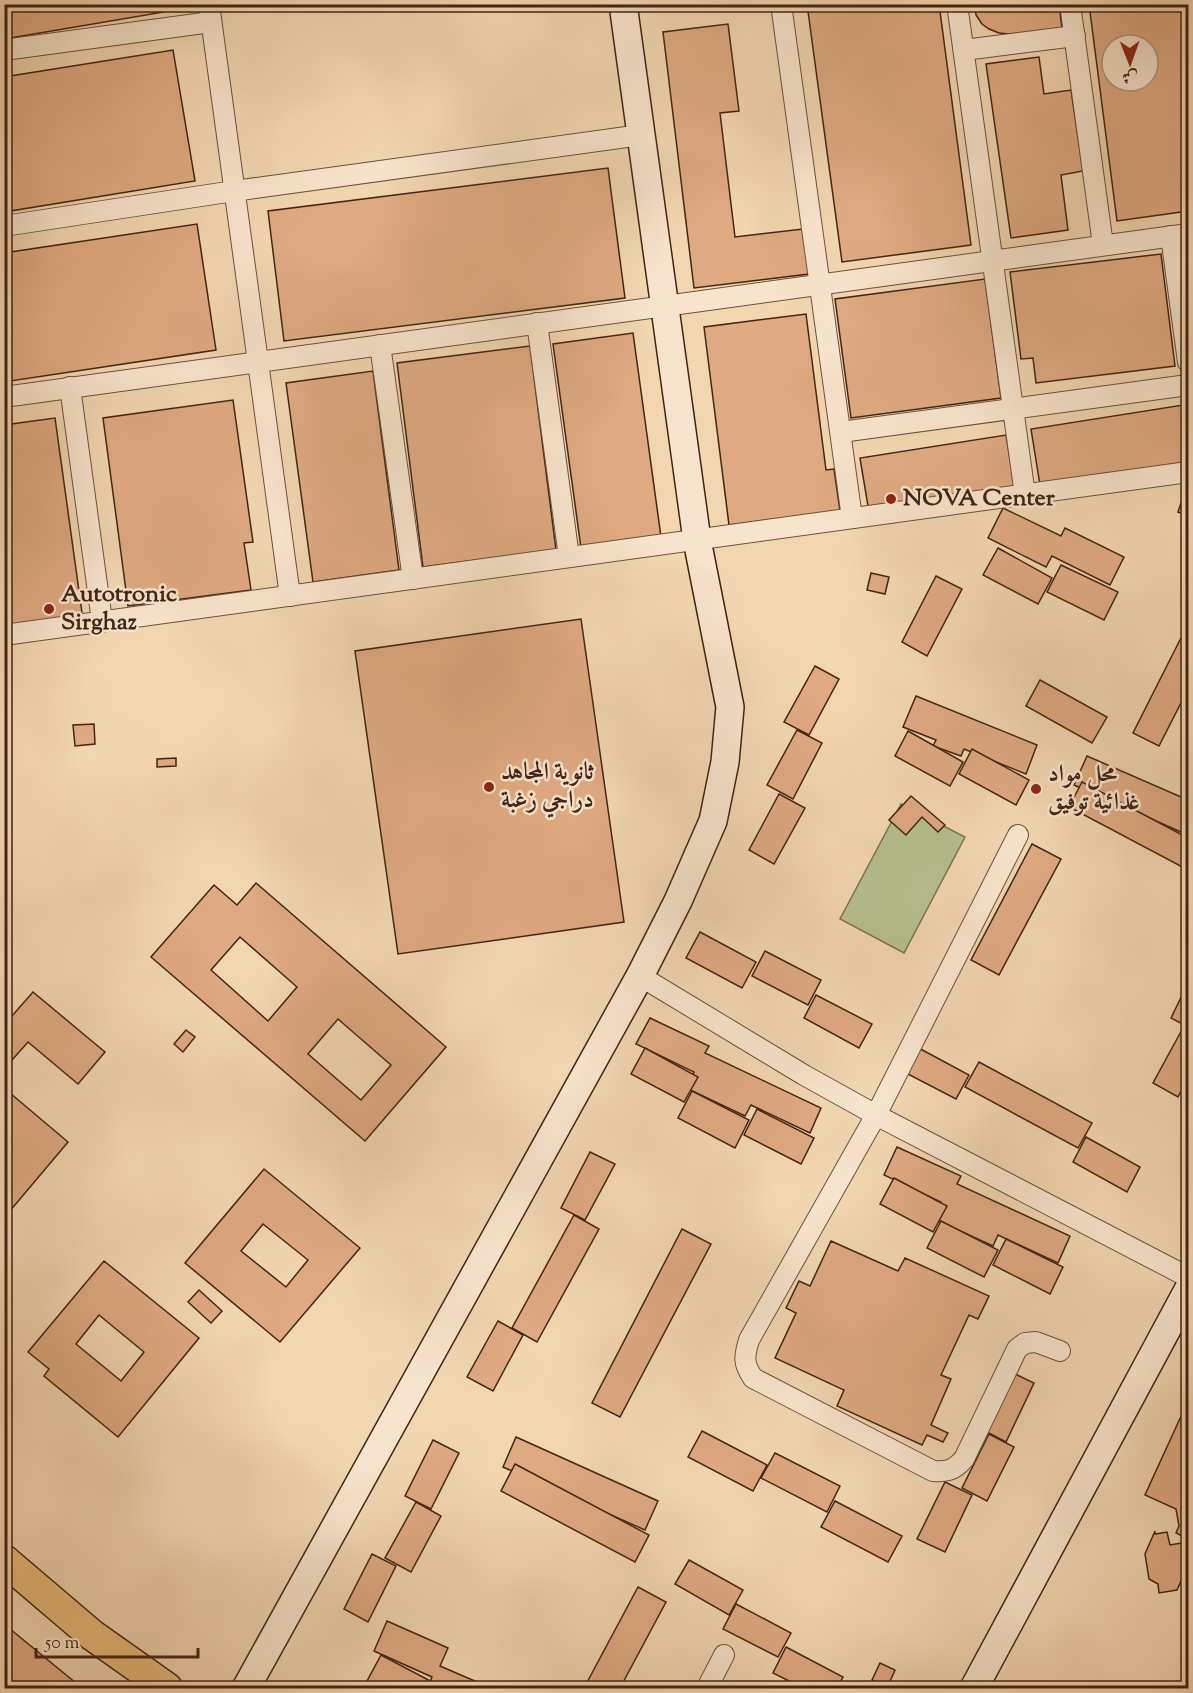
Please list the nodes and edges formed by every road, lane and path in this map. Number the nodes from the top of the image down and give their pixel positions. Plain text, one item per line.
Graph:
1 (623, 4) edge
2 (781, 4) edge
3 (957, 4) edge
4 (1070, 4) edge
5 (210, 13) edge
6 (1075, 36) junction
7 (4, 50) edge
8 (964, 50) junction
9 (641, 135) junction
10 (234, 191) junction
11 (4, 226) edge
12 (1180, 235) edge
13 (1104, 245) junction
14 (993, 261) junction
15 (820, 285) junction
16 (664, 306) junction
17 (537, 323) junction
18 (380, 345) junction
19 (258, 362) junction
20 (1188, 363) edge
21 (1188, 385) edge
22 (70, 387) junction
23 (4, 397) edge
24 (1013, 409) junction
25 (841, 432) junction
26 (1188, 472) edge
27 (1025, 495) junction
28 (852, 518) junction
29 (697, 540) junction
30 (569, 557) junction
31 (413, 579) junction
32 (290, 596) junction
33 (102, 621) junction
34 (4, 635) edge
35 (1018, 836) dead end
36 (640, 976) junction
37 (876, 1115) junction
38 (1188, 1277) edge
39 (1188, 1290) edge
40 (1060, 1351) dead end
41 (4, 1560) edge
42 (724, 1655) dead end
43 (166, 1689) edge
44 (246, 1689) edge
45 (707, 1689) edge
46 (974, 1689) edge

1 - 9 street
2 - 15 street
3 - 8 street
4 - 6 street
5 - 7 street
5 - 10 street
6 - 8 street
6 - 13 street
8 - 14 street
9 - 10 street
9 - 16 street
10 - 11 street
10 - 19 street
12 - 13 street
12 - 20 street
13 - 14 street
14 - 15 street
14 - 24 street
15 - 16 street
15 - 25 street
16 - 17 street
16 - 29 street
17 - 18 street
17 - 30 street
18 - 19 street
18 - 31 street
19 - 22 street
19 - 32 street
21 - 24 street
22 - 23 street
22 - 33 street
24 - 25 street
24 - 27 street
25 - 28 street
26 - 27 street
27 - 28 street
28 - 29 street
29 - 30 street
29 - 36 street
30 - 31 street
31 - 32 street
32 - 33 street
33 - 34 street
35 - 37 street
36 - 37 street
36 - 44 street
37 - 38 street
37 - 40 street
39 - 46 street
41 - 43 main road
42 - 45 street

